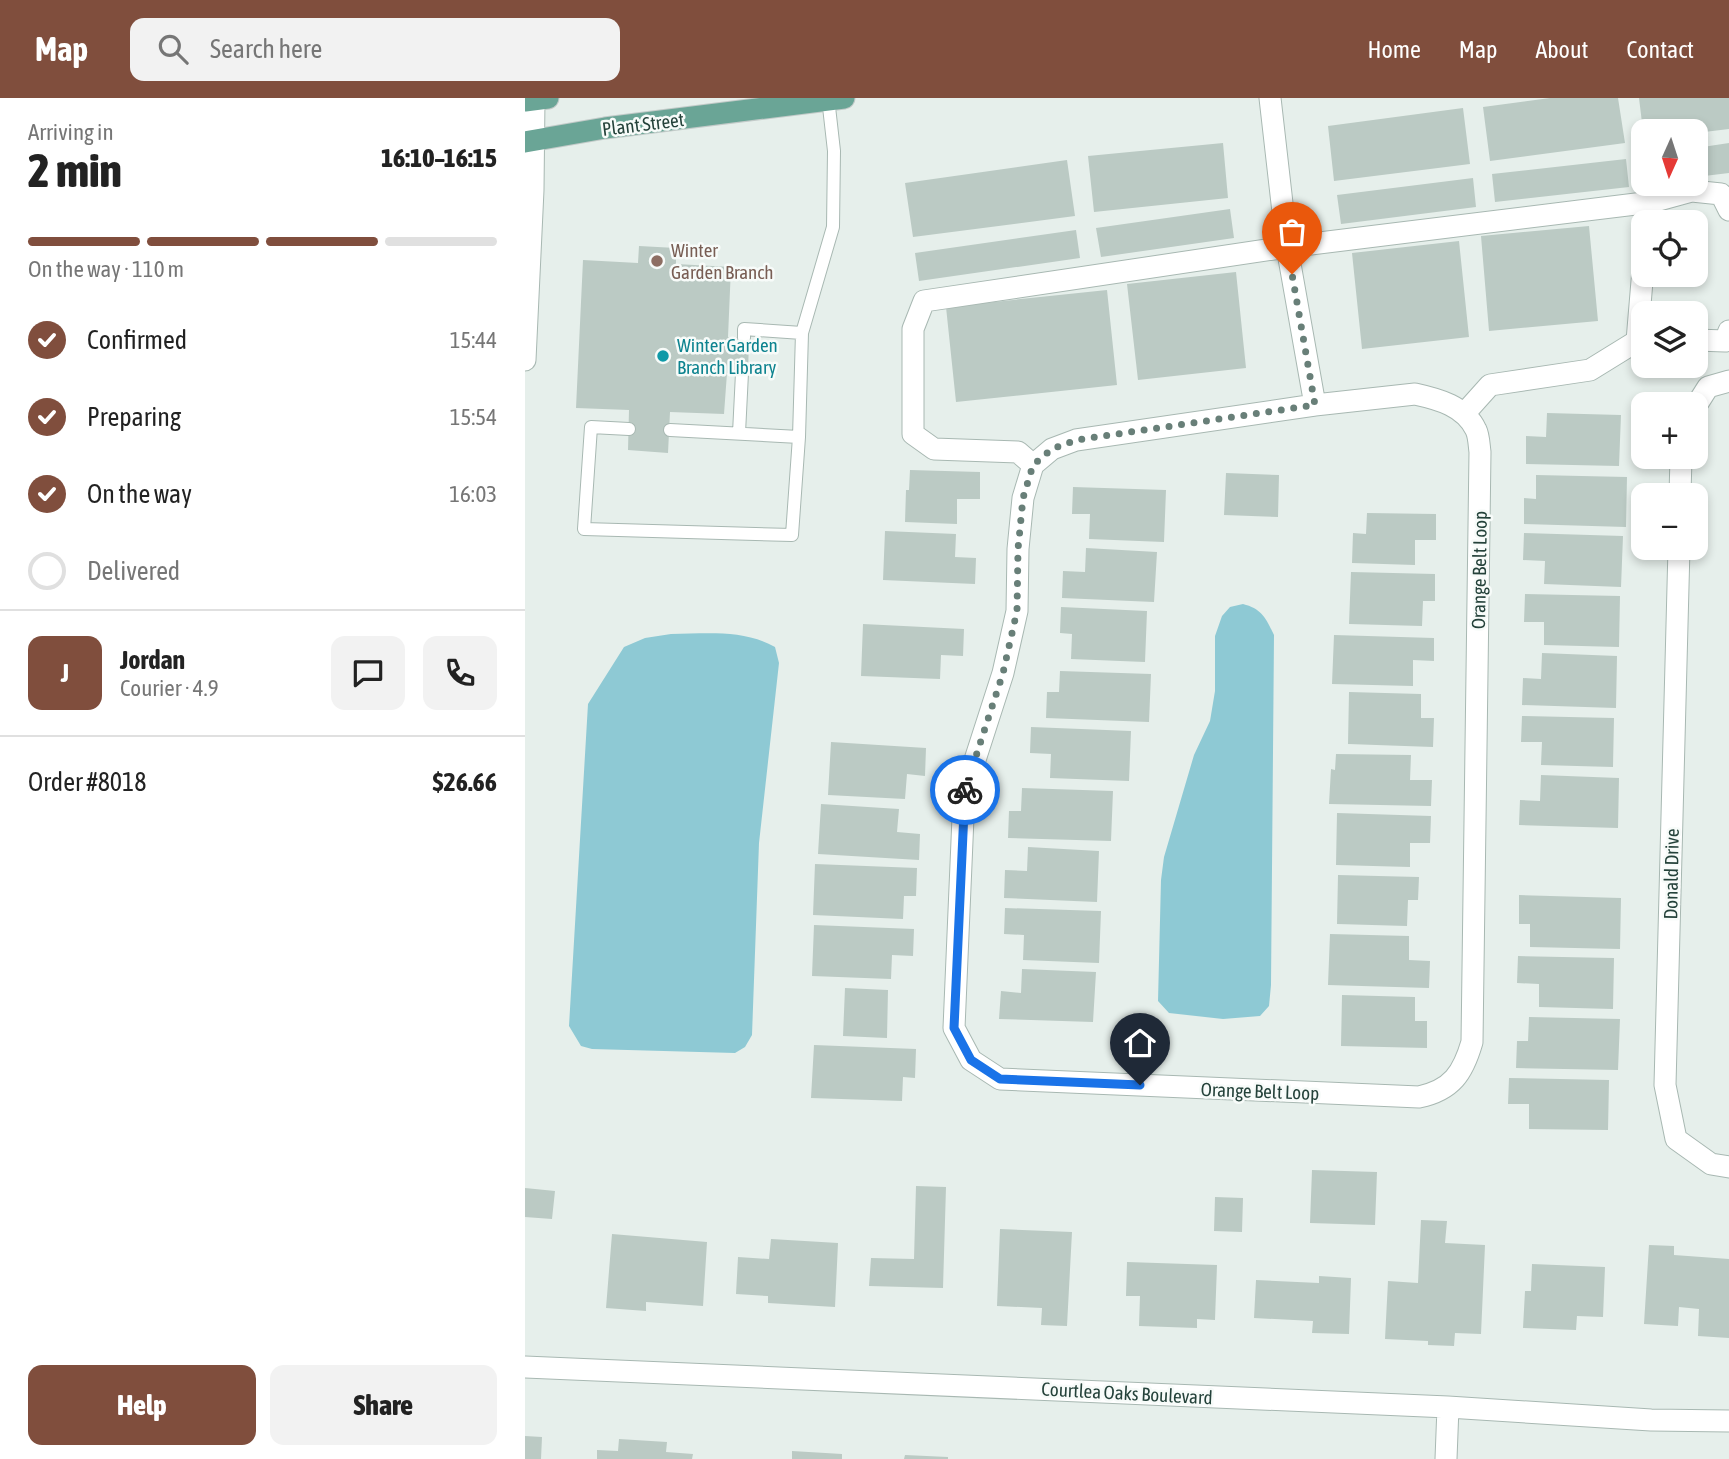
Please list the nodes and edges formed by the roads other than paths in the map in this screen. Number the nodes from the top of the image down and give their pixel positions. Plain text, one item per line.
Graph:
1 (1270, 98) edge
2 (536, 99) edge
3 (833, 99) edge
4 (529, 141) edge
5 (1655, 210) edge
6 (1729, 210) edge
7 (1631, 214) edge
8 (1287, 247) junction
9 (526, 302) edge
10 (1729, 331) edge
11 (802, 333) junction
12 (744, 338) dead end
13 (1708, 340) edge
14 (1631, 346) edge
15 (525, 360) edge
16 (743, 373) dead end
17 (1729, 381) edge
18 (1705, 392) edge
19 (1315, 405) junction
20 (1464, 414) junction
21 (629, 429) dead end
22 (670, 430) dead end
23 (739, 433) junction
24 (799, 437) junction
25 (1033, 465) junction
26 (1679, 560) edge
27 (1729, 1167) edge
28 (525, 1367) edge
29 (1448, 1407) junction
30 (1729, 1421) edge
31 (1446, 1459) edge

1 - 8 street
2 - 4 street
3 - 4 main road, Plant Street
3 - 11 lane
4 - 9 street
5 - 6 street
7 - 8 street
8 - 19 street
8 - 25 street
9 - 15 street
10 - 13 street
11 - 12 lane
11 - 24 lane
14 - 20 street
16 - 23 lane
17 - 18 street
19 - 20 street
19 - 25 street
20 - 25 street, Orange Belt Loop
21 - 24 lane
22 - 23 lane
23 - 24 lane
26 - 27 street, Donald Drive
28 - 29 street, Courtlea Oaks Boulevard
29 - 30 street, Courtlea Oaks Boulevard
29 - 31 street

